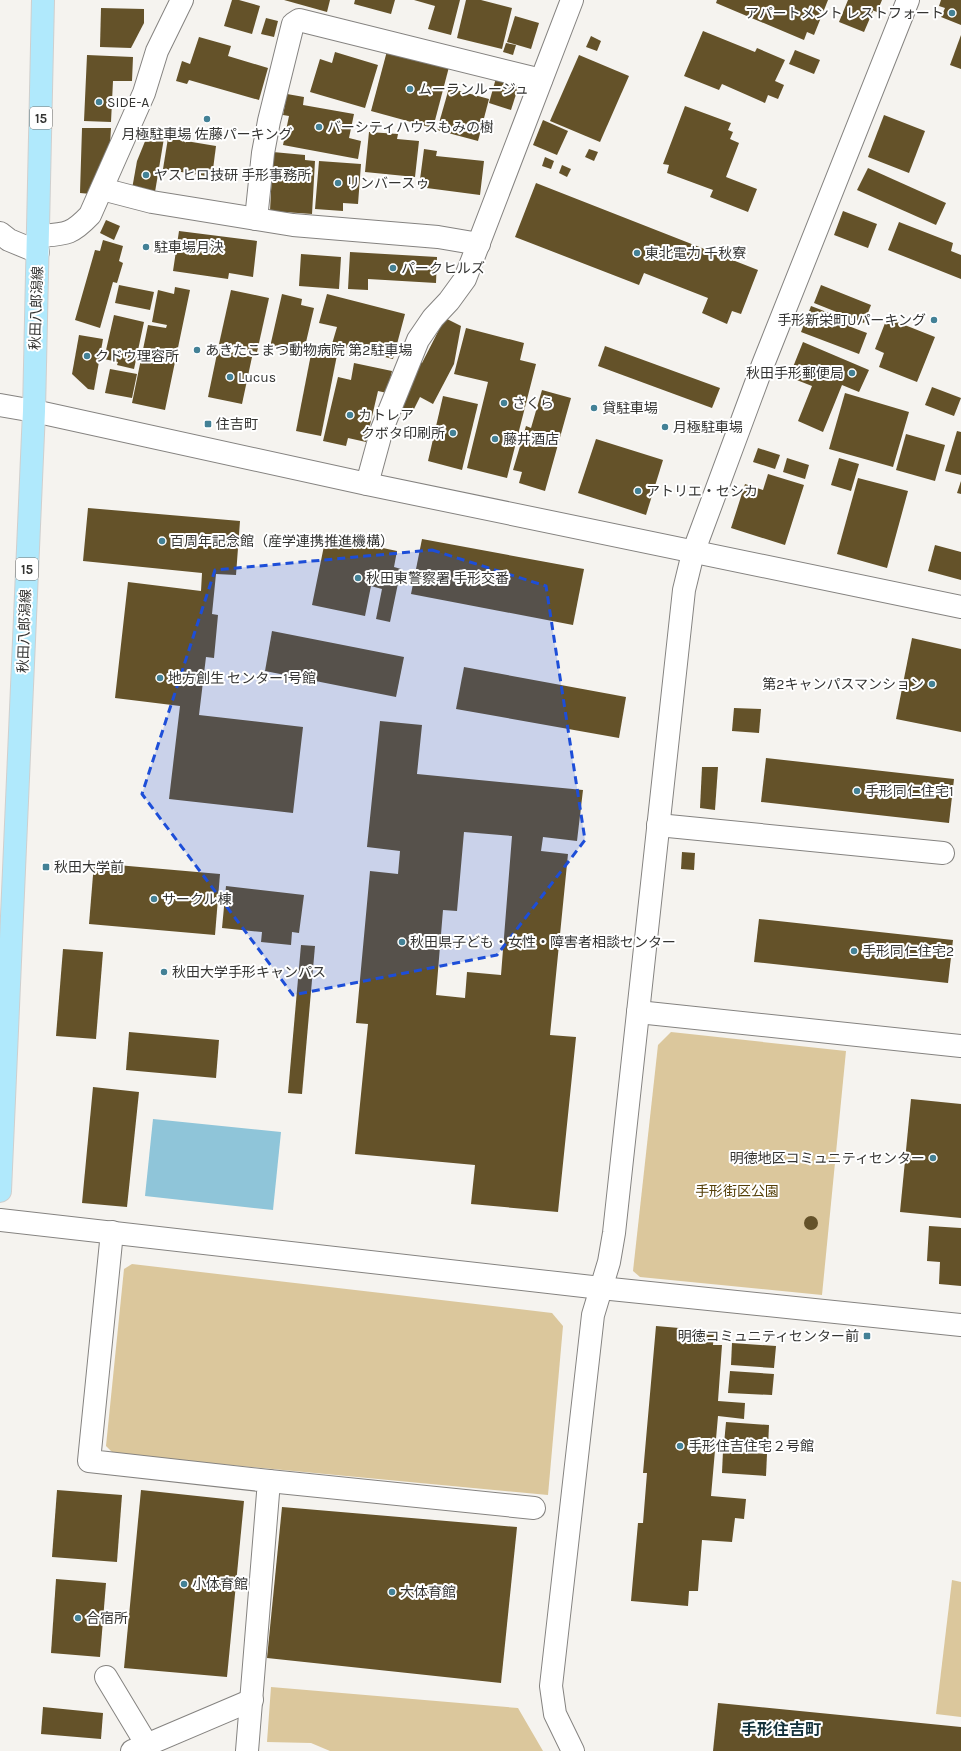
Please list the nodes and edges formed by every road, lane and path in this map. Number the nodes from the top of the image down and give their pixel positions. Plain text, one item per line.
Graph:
1 (43, 0) edge
2 (182, 0) edge
3 (572, 0) edge
4 (908, 0) edge
5 (541, 80) junction
6 (102, 189) junction
7 (256, 220) junction
8 (0, 233) edge
9 (38, 244) junction
10 (479, 244) junction
11 (0, 405) edge
12 (34, 411) junction
13 (367, 484) junction
14 (693, 552) junction
15 (961, 606) edge
16 (658, 825) junction
17 (943, 853) dead end
18 (638, 1012) junction
19 (961, 1046) edge
20 (0, 1190) edge
21 (0, 1220) edge
22 (112, 1232) junction
23 (601, 1288) junction
24 (961, 1325) edge
25 (270, 1481) junction
26 (534, 1508) dead end
27 (106, 1677) dead end
28 (252, 1700) junction
29 (140, 1748) edge
30 (247, 1751) edge
31 (573, 1751) edge

1 - 9 main road, 秋田八郎潟線 / 15
2 - 6 street
3 - 5 street
4 - 14 street
5 - 7 street
5 - 10 street
6 - 7 street
6 - 9 street
7 - 10 street
8 - 9 street
9 - 12 main road, 秋田八郎潟線 / 15
10 - 13 street
11 - 12 street
12 - 13 street
12 - 20 main road, 秋田八郎潟線 / 15
13 - 14 street
14 - 15 street
14 - 16 street
16 - 17 street
16 - 18 street
18 - 19 street
18 - 23 street
21 - 22 street
22 - 23 street
22 - 25 street
23 - 24 street
23 - 31 street
25 - 26 street
25 - 28 street
27 - 29 street
28 - 29 street
28 - 30 street

